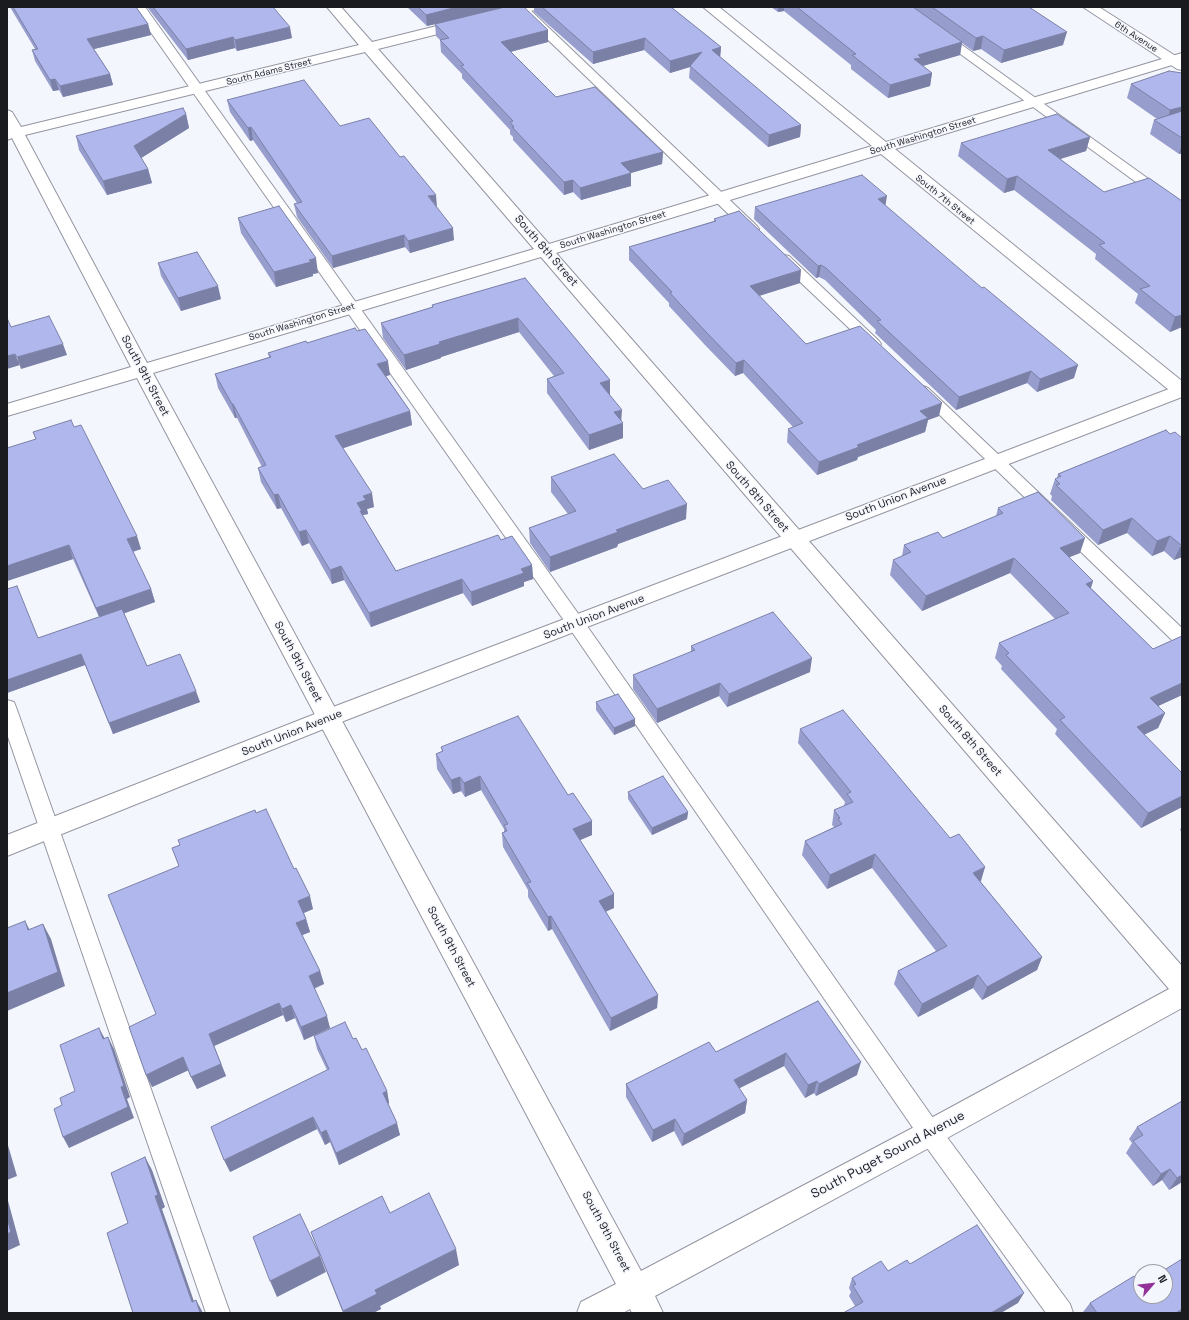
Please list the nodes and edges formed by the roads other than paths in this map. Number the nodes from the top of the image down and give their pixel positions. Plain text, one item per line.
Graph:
1 (139, 7) edge
2 (334, 7) edge
3 (710, 7) edge
4 (902, 7) edge
5 (1090, 7) edge
6 (524, 8) edge
7 (370, 47) junction
8 (1179, 61) edge
9 (198, 89) junction
10 (1034, 102) junction
11 (10, 128) edge
12 (882, 148) junction
13 (719, 198) junction
14 (1182, 209) edge
15 (759, 236) edge
16 (771, 247) edge
17 (545, 251) junction
18 (353, 306) junction
19 (887, 356) edge
20 (142, 370) junction
21 (916, 384) edge
22 (1182, 391) edge
23 (7, 410) edge
24 (997, 460) junction
25 (794, 539) junction
26 (576, 624) junction
27 (1182, 639) edge
28 (7, 707) edge
29 (328, 718) junction
30 (50, 829) junction
31 (7, 846) edge
32 (1182, 985) edge
33 (1182, 995) edge
34 (930, 1133) junction
35 (636, 1288) junction
36 (218, 1313) edge
37 (592, 1313) edge
38 (648, 1313) edge
39 (1061, 1313) edge

1 - 9 lane
2 - 7 street, South 8th Street
3 - 12 street, South 7th Street
4 - 10 lane
5 - 8 street, 6th Avenue
6 - 7 street, South Adams Street
6 - 13 lane
7 - 9 street, South Adams Street
7 - 17 street, South 8th Street
8 - 10 street, South Washington Street
9 - 11 street, South Adams Street
9 - 18 lane
10 - 12 street, South Washington Street
10 - 14 lane
11 - 20 street, South 9th Street
12 - 13 street, South Washington Street
12 - 22 street, South 7th Street
13 - 15 lane
13 - 17 street, South Washington Street
16 - 19 lane
17 - 18 street, South Washington Street
17 - 25 street, South 8th Street
18 - 20 street, South Washington Street
18 - 26 lane
20 - 23 street, South Washington Street
20 - 29 street, South 9th Street
21 - 24 lane
22 - 24 street, South Union Avenue
24 - 25 street, South Union Avenue
24 - 27 lane
25 - 26 street, South Union Avenue
25 - 32 street, South 8th Street
26 - 29 street, South Union Avenue
26 - 34 lane
28 - 30 lane
29 - 30 street, South Union Avenue
29 - 35 street, South 9th Street
30 - 31 street, South Union Avenue
30 - 36 lane
33 - 34 street, South Puget Sound Avenue
34 - 35 street, South Puget Sound Avenue
34 - 39 lane
35 - 37 street, South Puget Sound Avenue
35 - 38 street, South 9th Street

